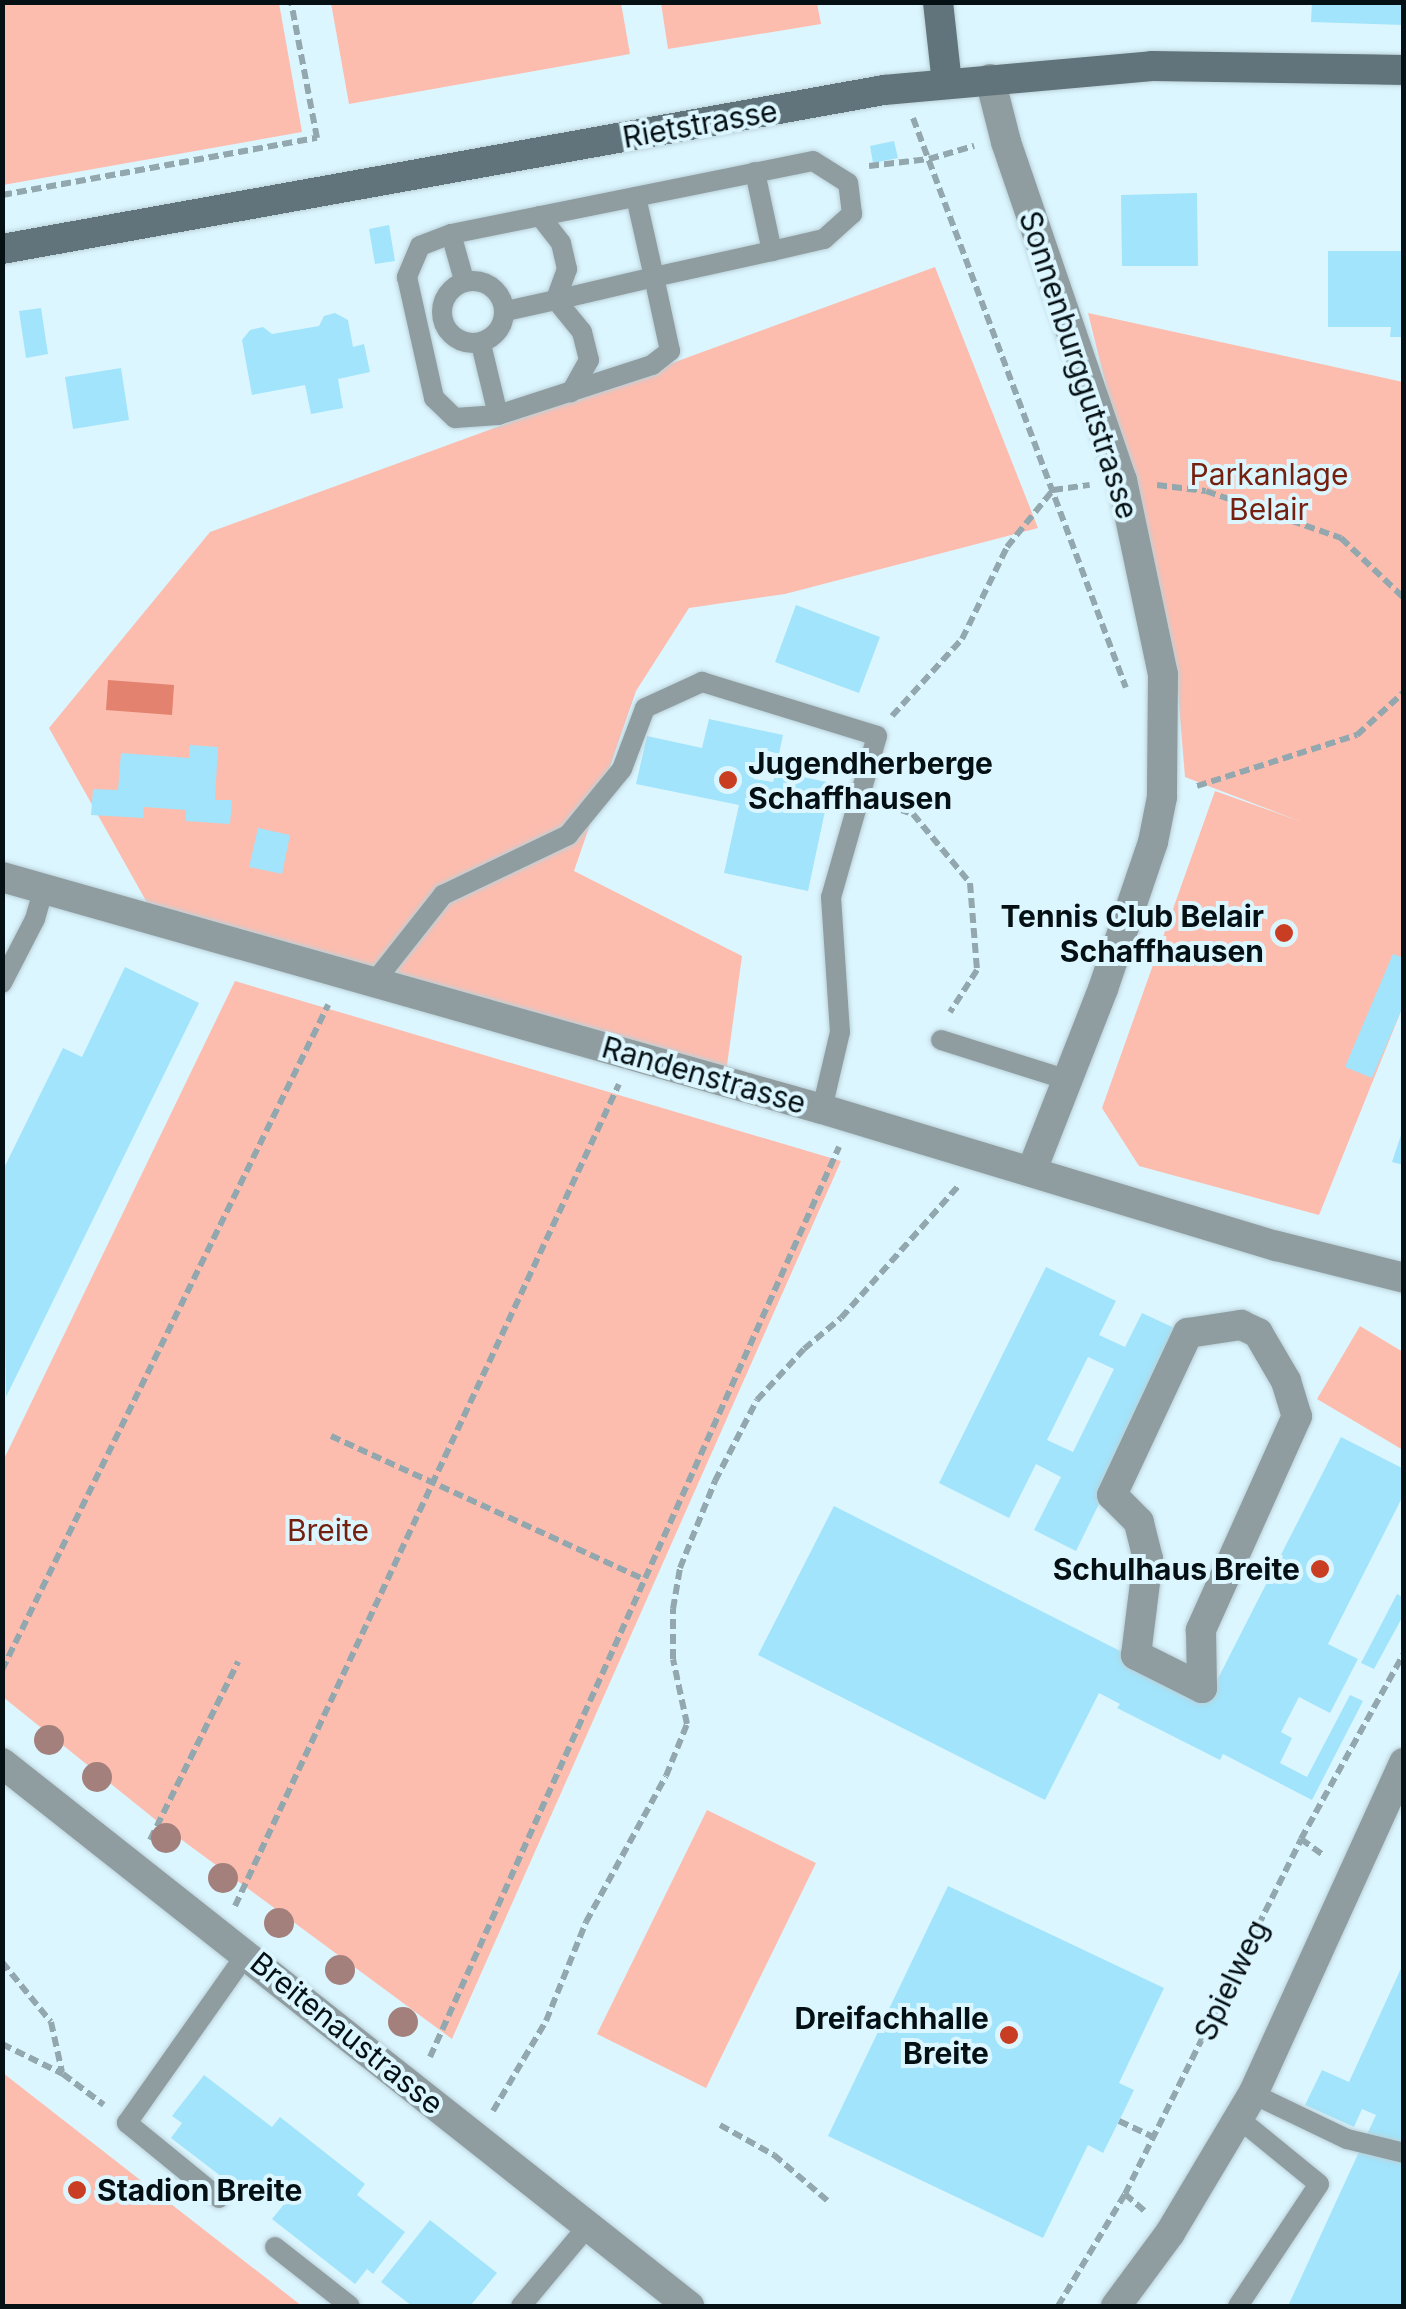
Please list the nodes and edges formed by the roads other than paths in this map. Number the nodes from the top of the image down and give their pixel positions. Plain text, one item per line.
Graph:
1 (938, 2) edge
2 (1404, 70) edge
3 (990, 78) junction
4 (947, 83) junction
5 (755, 172) junction
6 (636, 197) junction
7 (540, 216) junction
8 (452, 234) junction
9 (2, 249) edge
10 (772, 251) junction
11 (654, 277) junction
12 (464, 280) junction
13 (556, 300) junction
14 (506, 311) junction
15 (481, 344) junction
16 (571, 392) junction
17 (498, 414) junction
18 (2, 877) edge
19 (44, 888) junction
20 (375, 981) junction
21 (2, 983) edge
22 (941, 1040) dead end
23 (1065, 1079) junction
24 (822, 1108) junction
25 (1032, 1170) junction
26 (1404, 1278) edge
27 (1241, 1325) joint
28 (1404, 1762) edge
29 (2, 1763) edge
30 (246, 1954) junction
31 (1246, 2106) junction
32 (1404, 2152) edge
33 (219, 2198) dead end
34 (588, 2226) junction
35 (275, 2247) dead end
36 (350, 2306) edge
37 (521, 2306) edge
38 (689, 2306) edge
39 (1116, 2306) edge
40 (1238, 2306) edge

1 - 4 street
2 - 3 street, Rietstrasse
3 - 4 street, Rietstrasse
3 - 23 street, Sonnenburggutstrasse
4 - 9 street, Rietstrasse
5 - 6 lane
5 - 10 lane
5 - 10 lane
6 - 7 lane
6 - 11 lane
7 - 8 lane
7 - 13 lane
8 - 12 lane
8 - 17 lane
10 - 11 lane
11 - 13 lane
11 - 16 lane
12 - 14 lane
12 - 15 lane
13 - 14 lane
13 - 16 lane
14 - 15 lane
15 - 17 lane
16 - 17 lane
18 - 19 street, Randenstrasse
19 - 20 street, Randenstrasse
19 - 21 lane
20 - 24 street, Randenstrasse
20 - 24 lane
22 - 23 lane
23 - 25 street, Sonnenburggutstrasse
24 - 25 street, Randenstrasse
25 - 26 street, Randenstrasse
27 - 27 street
28 - 31 street
29 - 30 street, Breitenaustrasse
30 - 33 lane
30 - 34 street, Breitenaustrasse
31 - 32 lane
31 - 39 street
31 - 40 lane
34 - 37 lane
34 - 38 street, Breitenaustrasse
35 - 36 lane

